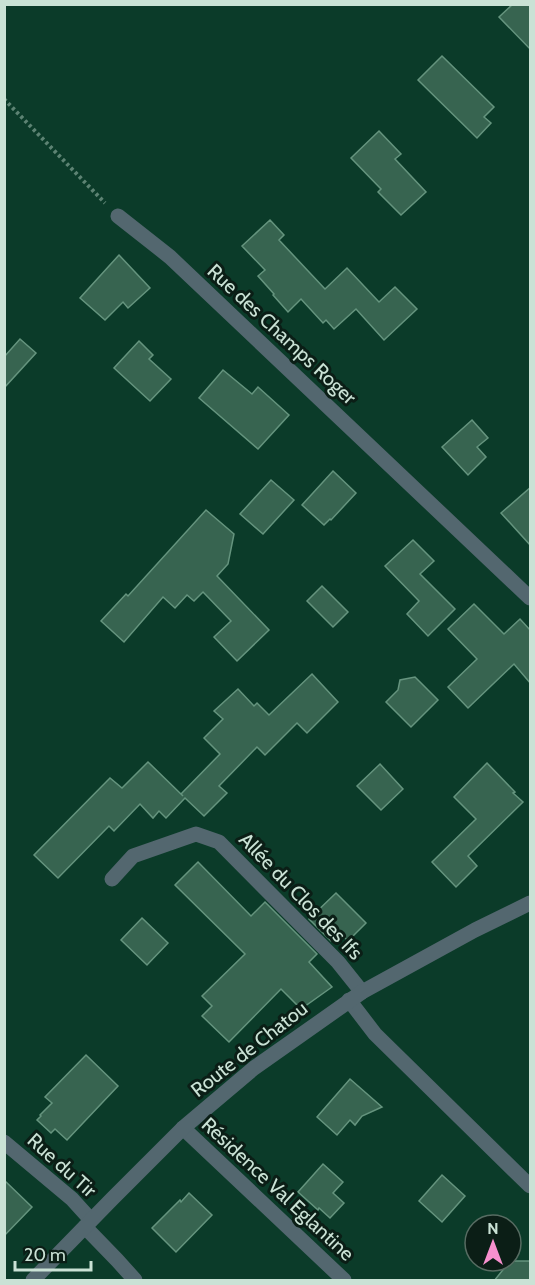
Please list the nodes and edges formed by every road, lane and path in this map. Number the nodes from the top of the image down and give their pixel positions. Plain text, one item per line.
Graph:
1 (4, 99) edge
2 (118, 216) joint
3 (531, 598) edge
4 (112, 879) dead end
5 (531, 903) edge
6 (355, 996) junction
7 (183, 1128) junction
8 (4, 1142) edge
9 (531, 1186) edge
10 (88, 1223) junction
11 (33, 1281) edge
12 (135, 1281) edge
13 (344, 1281) edge

1 - 2 path
2 - 3 street, Rue des Champs Roger
4 - 6 street, Allée du Clos des Ifs
5 - 6 street, Route de Chatou
6 - 7 street, Route de Chatou
6 - 9 street
7 - 10 street, Route de Chatou
7 - 13 street, Résidence Val Eglantine
8 - 10 street, Rue du Tir
10 - 11 street, Route de Chatou
10 - 12 street, Rue du Tir

